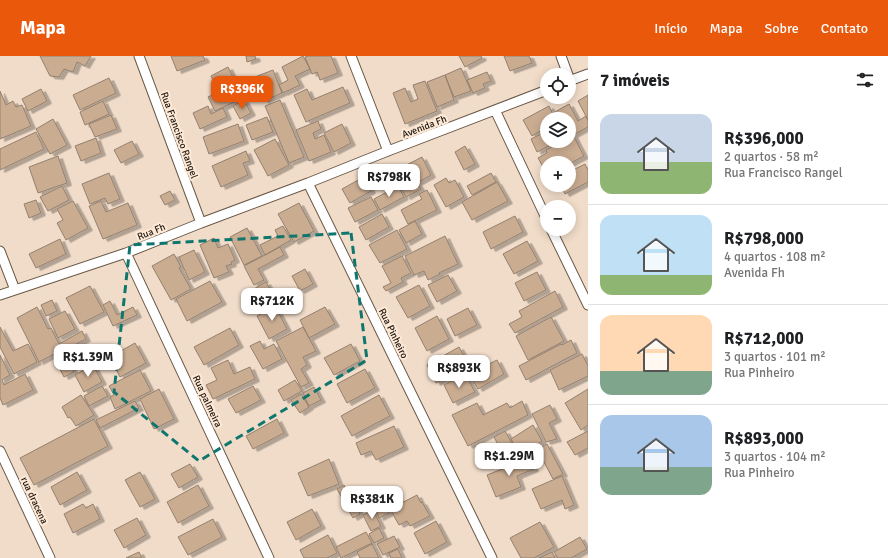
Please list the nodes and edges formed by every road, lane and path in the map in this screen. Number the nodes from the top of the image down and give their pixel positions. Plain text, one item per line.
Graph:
1 (139, 56) edge
2 (351, 56) edge
3 (561, 56) edge
4 (565, 68) edge
5 (588, 74) edge
6 (576, 77) edge
7 (540, 93) edge
8 (495, 110) junction
9 (388, 151) junction
10 (308, 183) junction
11 (540, 205) edge
12 (201, 223) junction
13 (555, 236) edge
14 (0, 251) edge
15 (126, 253) junction
16 (15, 290) junction
17 (0, 295) edge
18 (588, 305) edge
19 (0, 451) edge
20 (50, 558) edge
21 (269, 558) edge
22 (492, 558) edge

1 - 12 street, Rua Francisco Rangel
2 - 9 street
3 - 4 street
5 - 6 street
7 - 8 street, Avenida Fh
8 - 9 street, Avenida Fh
8 - 11 street
9 - 10 street, Avenida Fh
10 - 12 street, Rua Fh
10 - 22 street, Rua Pinheiro
12 - 15 street, Rua Fh
13 - 18 street
14 - 16 street
15 - 16 street, Rua Fh
15 - 21 street, Rua palmeira
16 - 17 street, Rua Fh
19 - 20 street, rua dracena

